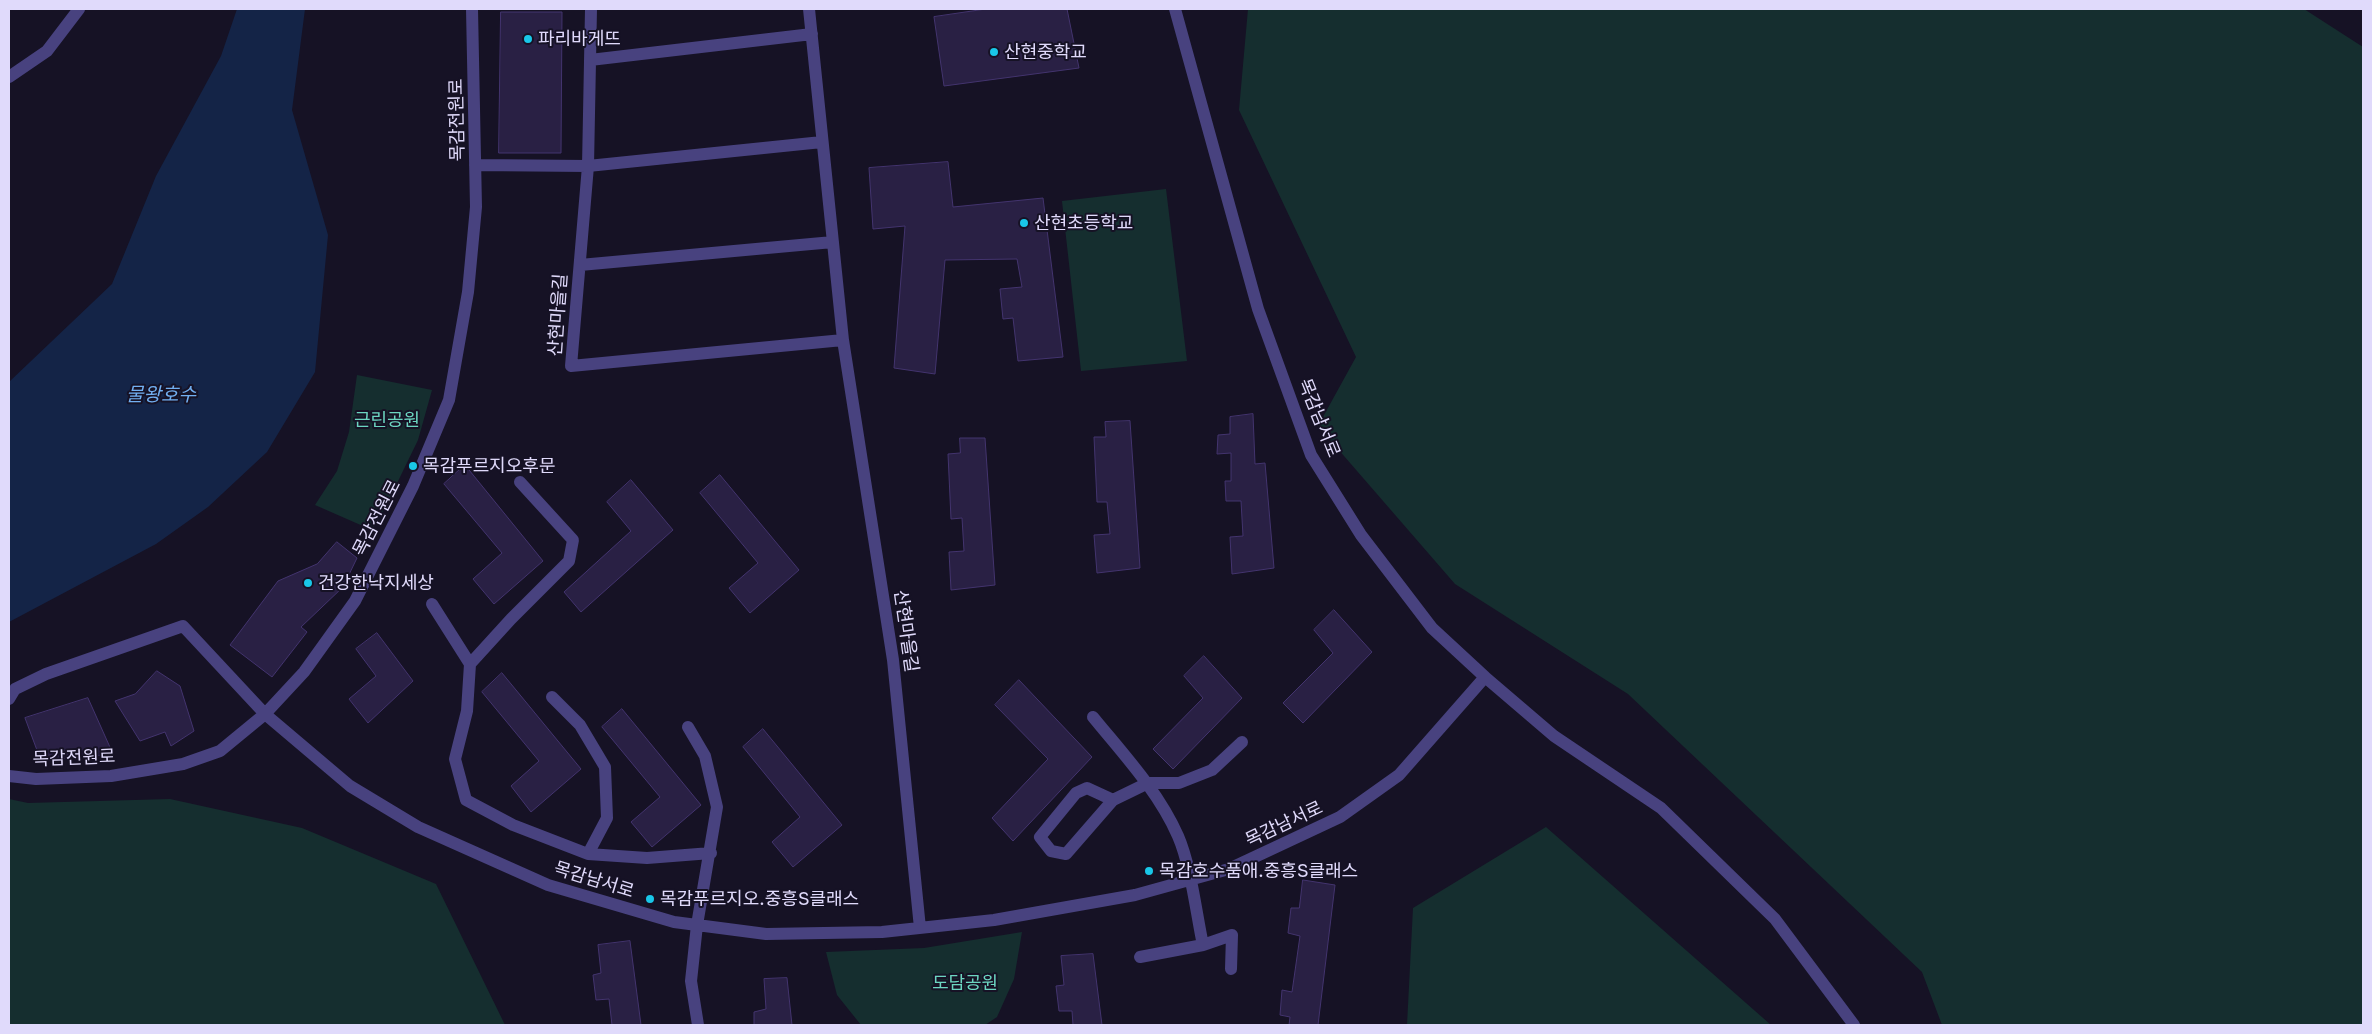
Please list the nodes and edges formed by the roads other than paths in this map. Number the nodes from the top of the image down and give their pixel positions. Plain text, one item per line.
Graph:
1 (78, 9) edge
2 (472, 9) edge
3 (591, 9) edge
4 (809, 9) edge
5 (1175, 9) edge
6 (812, 34) junction
7 (590, 60) junction
8 (9, 77) edge
9 (822, 142) junction
10 (475, 165) junction
11 (588, 166) junction
12 (833, 242) junction
13 (580, 265) junction
14 (842, 340) junction
15 (520, 482) dead end
16 (432, 604) dead end
17 (470, 664) junction
18 (1484, 677) junction
19 (552, 697) dead end
20 (9, 699) edge
21 (265, 714) junction
22 (1093, 717) dead end
23 (688, 728) dead end
24 (1242, 742) dead end
25 (9, 776) edge
26 (1148, 783) junction
27 (1113, 800) junction
28 (711, 853) junction
29 (588, 854) junction
30 (1190, 880) junction
31 (696, 925) junction
32 (920, 928) junction
33 (1203, 945) junction
34 (1140, 957) dead end
35 (1231, 969) dead end
36 (698, 1025) edge
37 (1854, 1025) edge

1 - 8 street
2 - 10 street, 목감전원로
3 - 7 street, 산현마을길
4 - 6 street, 산현마을길
5 - 18 street, 목감남서로
6 - 7 street
6 - 9 street, 산현마을길
7 - 11 street, 산현마을길
9 - 11 street
9 - 12 street, 산현마을길
10 - 11 street
10 - 21 street, 목감전원로
11 - 13 street, 산현마을길
12 - 13 street, 산현마을길
12 - 14 street, 산현마을길
13 - 14 street, 산현마을길
14 - 32 street, 산현마을길
15 - 17 street
16 - 17 street
17 - 29 street
18 - 30 street, 목감남서로
18 - 37 street
19 - 29 street
20 - 21 street, 목감남서로
21 - 25 street, 목감전원로
21 - 31 street, 목감남서로
22 - 26 street
23 - 28 street
24 - 26 street
26 - 27 street
26 - 30 street
27 - 27 street
28 - 29 street
28 - 31 street
30 - 32 street, 목감남서로
30 - 33 street
31 - 32 street, 목감남서로
31 - 36 street
33 - 34 street
33 - 35 street

